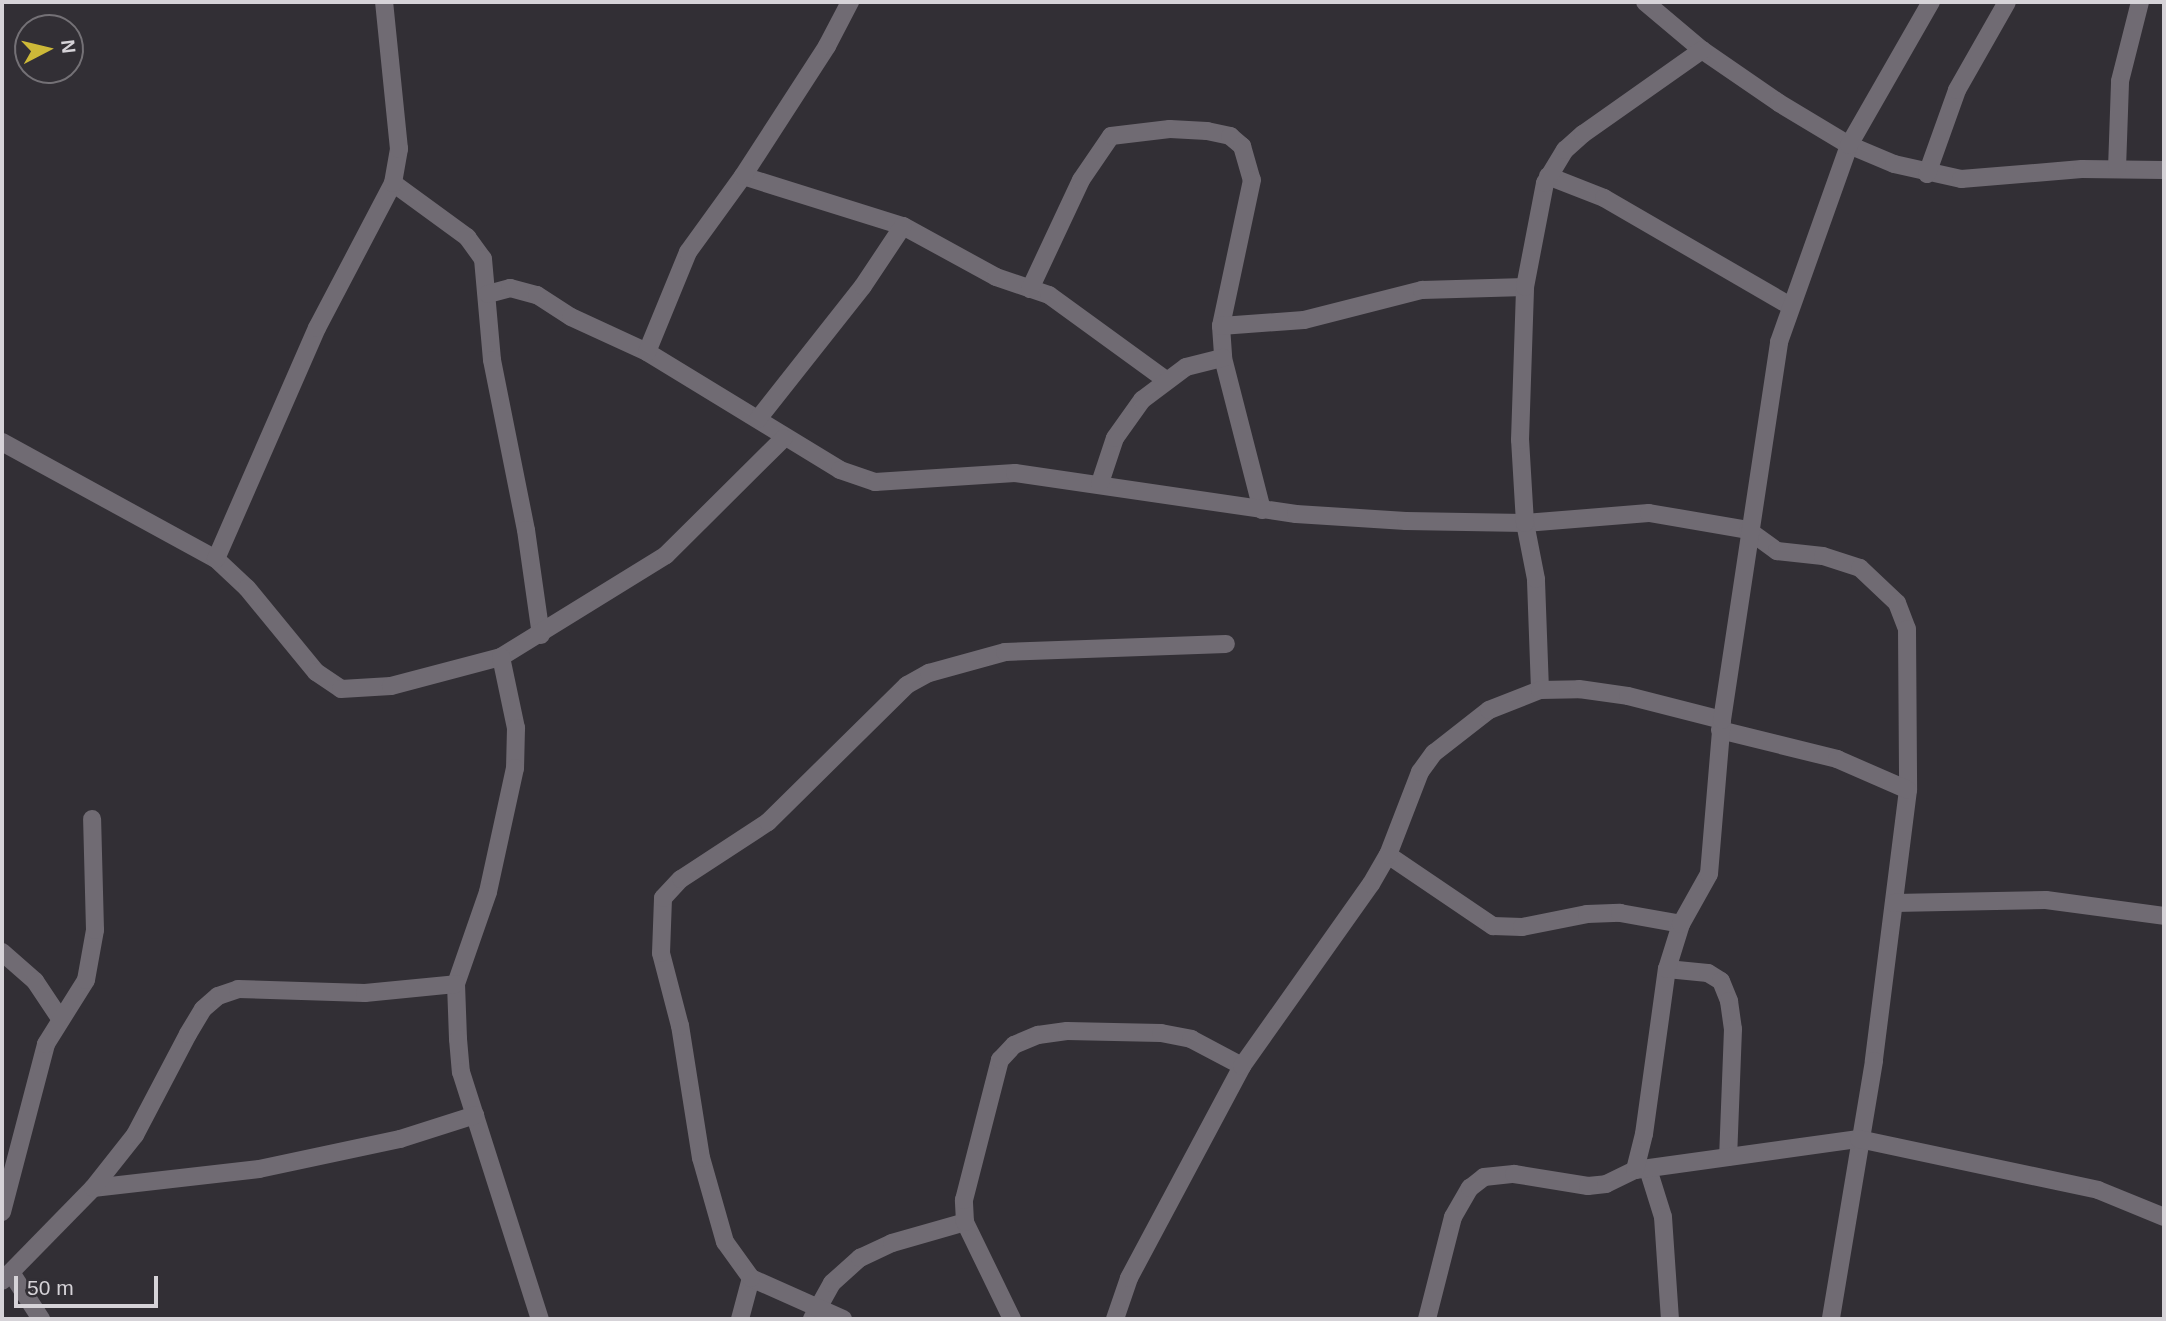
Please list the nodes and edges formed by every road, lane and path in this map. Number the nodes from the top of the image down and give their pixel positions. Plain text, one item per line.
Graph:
1 (384, 2) edge
2 (850, 2) edge
3 (1645, 2) edge
4 (1931, 2) edge
5 (2007, 2) edge
6 (2140, 2) edge
7 (1702, 50) junction
8 (1849, 145) junction
9 (2117, 169) junction
10 (2164, 170) edge
11 (1927, 174) junction
12 (743, 176) junction
13 (1548, 176) junction
14 (393, 183) junction
15 (903, 226) junction
16 (1525, 287) junction
17 (1030, 289) junction
18 (488, 294) junction
19 (1790, 306) junction
20 (1222, 326) junction
21 (647, 352) junction
22 (1223, 358) junction
23 (1166, 380) junction
24 (758, 419) junction
25 (784, 438) junction
26 (2, 442) edge
27 (1100, 483) junction
28 (1262, 510) junction
29 (1525, 523) junction
30 (1748, 530) junction
31 (216, 559) junction
32 (541, 635) junction
33 (1226, 644) dead end
34 (501, 657) junction
35 (1540, 690) junction
36 (1721, 725) junction
37 (1908, 790) junction
38 (92, 819) dead end
39 (1388, 855) junction
40 (1894, 903) junction
41 (2164, 916) edge
42 (1681, 924) junction
43 (2, 952) edge
44 (1667, 969) junction
45 (456, 984) junction
46 (59, 1017) junction
47 (1242, 1066) junction
48 (475, 1115) junction
49 (1859, 1139) junction
50 (1728, 1157) junction
51 (1642, 1170) junction
52 (93, 1188) junction
53 (2, 1212) edge
54 (2164, 1217) edge
55 (965, 1222) junction
56 (7, 1277) edge
57 (751, 1278) junction
58 (813, 1314) edge
59 (41, 1319) edge
60 (540, 1319) edge
61 (740, 1319) edge
62 (843, 1319) edge
63 (1011, 1319) edge
64 (1115, 1319) edge
65 (1427, 1319) edge
66 (1670, 1319) edge
67 (1831, 1319) edge

1 - 14 street
2 - 12 street
3 - 7 street
4 - 8 street
5 - 11 street
6 - 9 street
7 - 8 street
7 - 13 street
8 - 11 street
8 - 19 street
9 - 10 street
9 - 11 street
12 - 15 street
12 - 21 street
13 - 16 street
13 - 19 street
14 - 18 street
14 - 31 street
15 - 17 street
15 - 24 street
16 - 20 street
16 - 29 street
17 - 20 street
17 - 23 street
18 - 21 street
18 - 32 street
19 - 30 street
20 - 22 street
21 - 24 street
22 - 23 street
22 - 28 street
23 - 27 street
24 - 25 street
25 - 27 street
25 - 32 street
26 - 31 street
27 - 28 street
28 - 29 street
29 - 30 street
29 - 35 street
30 - 36 street
30 - 37 street
31 - 34 street
32 - 34 street
33 - 57 street
34 - 45 street
35 - 36 street
35 - 39 street
36 - 37 street
36 - 42 street
37 - 40 street
38 - 46 street
39 - 42 street
39 - 47 street
40 - 41 street
40 - 49 street
42 - 44 street
43 - 46 street
44 - 50 street
44 - 51 street
45 - 48 street
45 - 52 street
46 - 53 street
47 - 55 street
47 - 64 street
48 - 52 street
48 - 60 street
49 - 50 street
49 - 54 street
49 - 67 street
50 - 51 street
51 - 65 street
51 - 66 street
52 - 56 street
55 - 58 street
55 - 63 street
56 - 59 street
57 - 58 street
57 - 61 street
58 - 62 street

